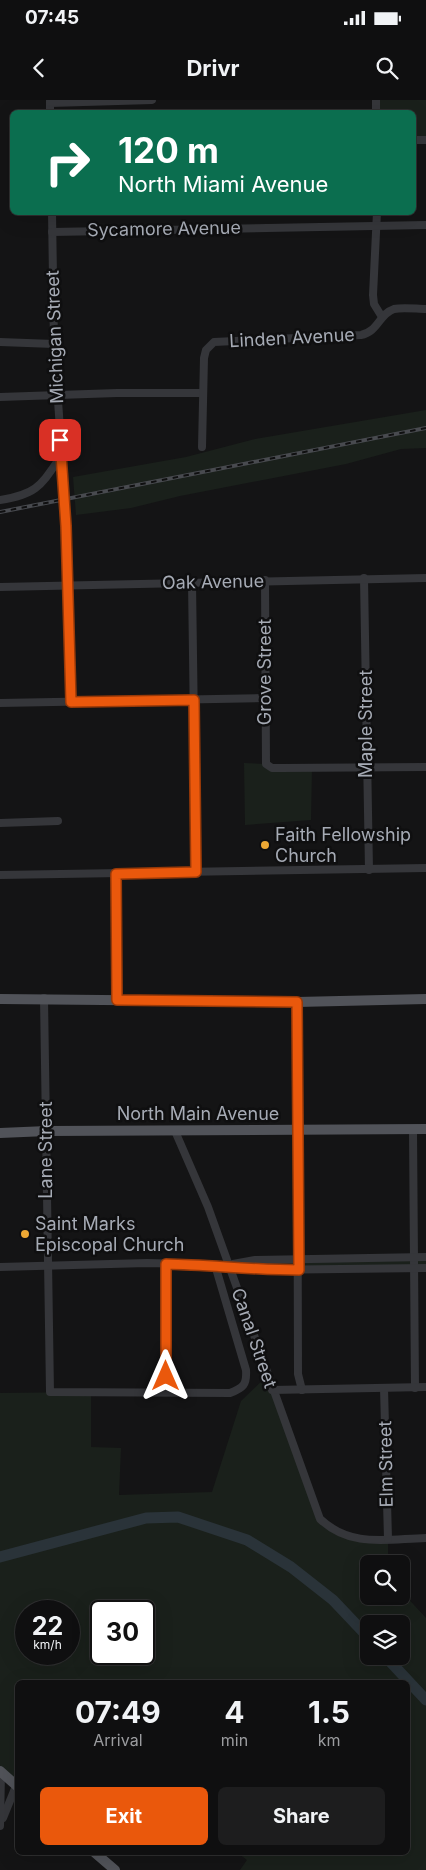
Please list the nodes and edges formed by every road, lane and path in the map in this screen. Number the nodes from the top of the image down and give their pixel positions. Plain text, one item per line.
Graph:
1 (152, 100) edge
2 (50, 102) edge
3 (52, 215) edge
4 (377, 215) edge
5 (426, 225) edge
6 (378, 226) junction
7 (52, 232) junction
8 (426, 309) edge
9 (382, 316) junction
10 (0, 342) edge
11 (54, 344) junction
12 (203, 393) junction
13 (57, 395) junction
14 (0, 397) edge
15 (202, 447) dead end
16 (62, 456) junction
17 (0, 500) edge
18 (364, 578) junction
19 (426, 578) edge
20 (266, 580) junction
21 (192, 582) junction
22 (68, 586) junction
23 (0, 587) edge
24 (265, 698) junction
25 (194, 700) junction
26 (71, 702) junction
27 (0, 703) edge
28 (366, 767) junction
29 (426, 767) edge
30 (58, 821) dead end
31 (0, 823) edge
32 (426, 868) edge
33 (368, 870) junction
34 (196, 872) junction
35 (116, 874) junction
36 (0, 875) edge
37 (44, 998) junction
38 (0, 999) edge
39 (426, 999) edge
40 (117, 1000) junction
41 (297, 1002) junction
42 (426, 1129) edge
43 (296, 1130) junction
44 (413, 1130) junction
45 (47, 1131) junction
46 (175, 1131) junction
47 (0, 1133) edge
48 (415, 1257) junction
49 (426, 1257) edge
50 (299, 1260) junction
51 (166, 1264) junction
52 (215, 1265) junction
53 (229, 1265) junction
54 (48, 1266) junction
55 (0, 1267) edge
56 (415, 1268) junction
57 (426, 1268) edge
58 (299, 1270) junction
59 (426, 1387) edge
60 (384, 1388) junction
61 (415, 1388) junction
62 (272, 1390) junction
63 (302, 1390) junction
64 (166, 1391) junction
65 (426, 1538) edge
66 (388, 1539) junction
67 (1, 1772) edge
68 (15, 1784) edge
69 (15, 1791) edge
70 (0, 1825) edge
71 (98, 1855) edge
72 (115, 1870) edge

1 - 2 street
3 - 7 street, Michigan Street
4 - 6 street
5 - 6 street, Sycamore Avenue
6 - 7 street, Sycamore Avenue
6 - 9 street
7 - 11 street, Michigan Street
8 - 9 street
9 - 12 street, Linden Avenue
10 - 11 street
11 - 13 street, Michigan Street
12 - 13 street
12 - 15 street
13 - 14 street
13 - 16 street, Michigan Street
16 - 17 street
16 - 22 street, Michigan Street, bridge
18 - 19 street, Oak Avenue
18 - 20 street, Oak Avenue
18 - 28 street, Maple Street
20 - 21 street, Oak Avenue
20 - 24 street, Grove Street
21 - 22 street, Oak Avenue
21 - 25 street
22 - 23 street, Oak Avenue
22 - 26 street, Michigan Street
24 - 25 street
24 - 28 street, Grove Street
25 - 26 street
25 - 34 street
26 - 27 street
28 - 29 street
28 - 33 street, Maple Street
30 - 31 street
32 - 33 street
33 - 34 street
34 - 35 street
35 - 36 street
35 - 40 street
37 - 38 main road
37 - 40 main road
37 - 45 street, Lane Street
39 - 41 main road
40 - 41 main road
41 - 43 street
42 - 44 main road, North Main Avenue
43 - 44 main road, North Main Avenue
43 - 46 main road, North Main Avenue
43 - 50 street
44 - 48 street
45 - 46 main road, North Main Avenue
45 - 47 main road, North Main Avenue
45 - 54 street, Lane Street
46 - 53 street, Canal Street
48 - 49 street
48 - 50 street
48 - 56 street
50 - 53 street
50 - 58 street
51 - 52 street
51 - 54 street
51 - 64 street
52 - 53 street
52 - 64 street
53 - 58 street
53 - 62 street, Canal Street
54 - 55 street
54 - 64 street, Lane Street
56 - 57 street
56 - 58 street
56 - 61 street
58 - 63 street
59 - 61 street
60 - 61 street
60 - 63 street
60 - 66 street, Elm Street
62 - 63 street
62 - 66 street, Canal Street
65 - 66 street
67 - 68 main road
67 - 70 street
69 - 70 street
71 - 72 main road

